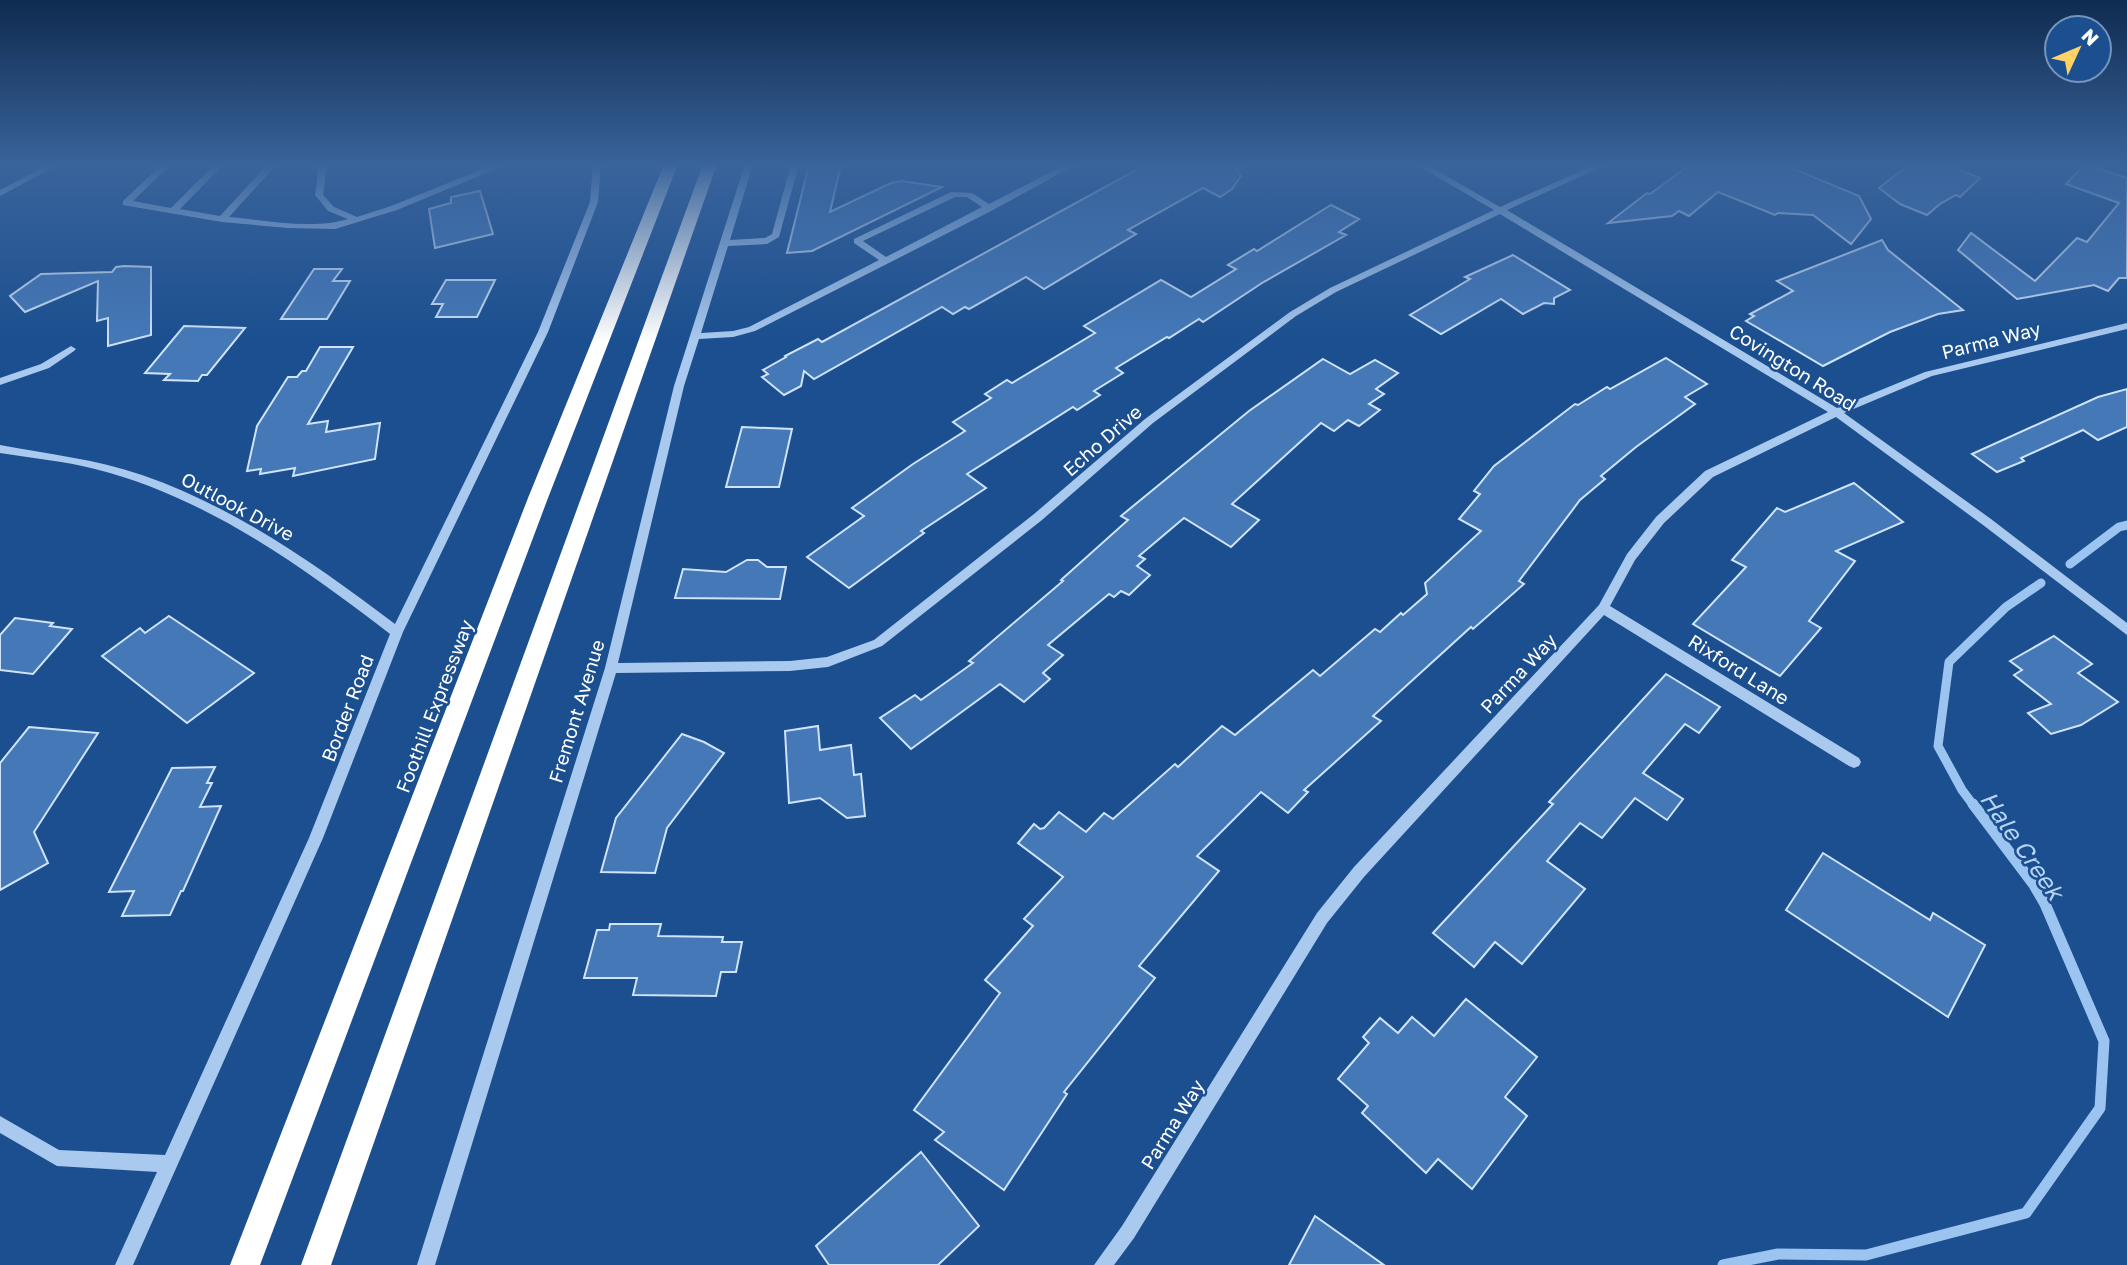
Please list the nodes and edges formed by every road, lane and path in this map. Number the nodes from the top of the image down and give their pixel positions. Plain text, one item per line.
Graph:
1 (266, 223) edge
2 (343, 223) edge
3 (586, 223) edge
4 (647, 223) edge
5 (689, 223) edge
6 (730, 223) edge
7 (779, 223) edge
8 (894, 223) edge
9 (961, 223) edge
10 (1473, 223) edge
11 (1522, 223) edge
12 (724, 243) junction
13 (886, 261) junction
14 (2127, 326) edge
15 (695, 336) junction
16 (71, 349) dead end
17 (0, 382) edge
18 (1837, 413) junction
19 (0, 449) edge
20 (1603, 608) junction
21 (2127, 630) edge
22 (397, 632) junction
23 (611, 668) junction
24 (1854, 762) dead end
25 (0, 1124) edge
26 (168, 1164) junction
27 (124, 1265) edge
28 (245, 1265) edge
29 (316, 1265) edge
30 (426, 1265) edge
31 (1103, 1265) edge

1 - 2 street
3 - 22 street, Border Road
4 - 28 highway, Foothill Expressway
5 - 29 highway
6 - 12 street, Fremont Avenue
7 - 12 street
8 - 13 street
9 - 13 street
10 - 23 street, Echo Drive
11 - 18 street, Covington Road
12 - 15 street, Fremont Avenue
13 - 15 street
14 - 18 street, Parma Way
15 - 23 street, Fremont Avenue
16 - 17 street
18 - 20 street, Parma Way
18 - 21 street, Covington Road
19 - 22 street, Outlook Drive
20 - 24 street, Rixford Lane
20 - 31 street, Parma Way
22 - 26 street, Border Road
23 - 30 street, Fremont Avenue
25 - 26 street
26 - 27 street, Border Road

